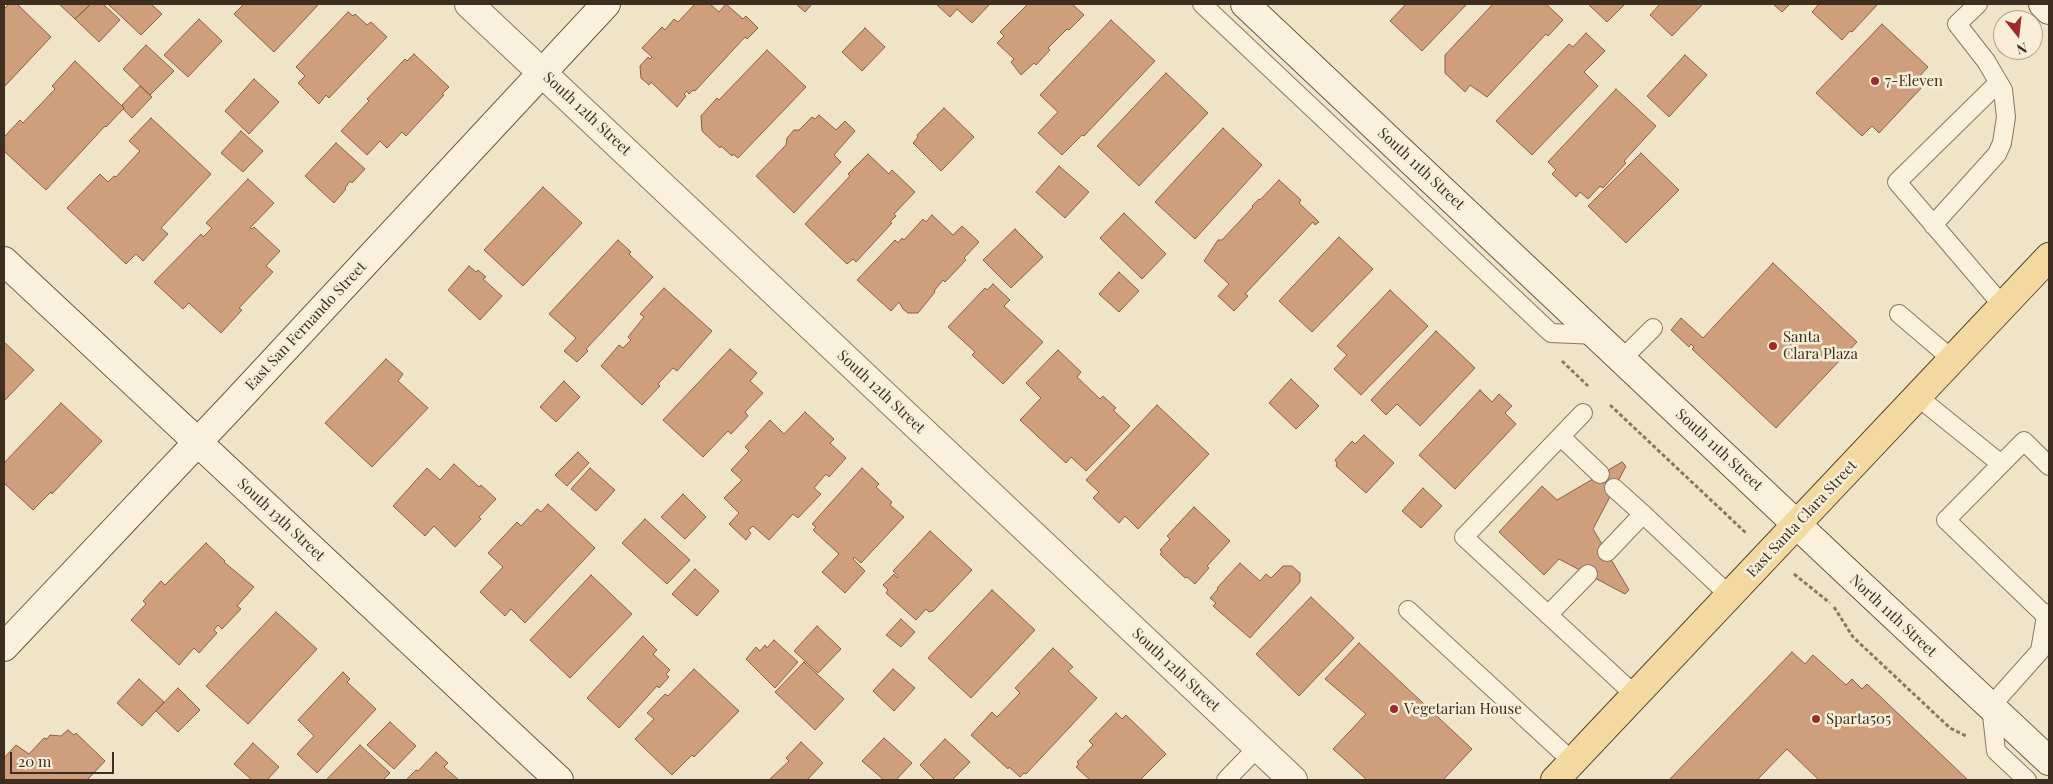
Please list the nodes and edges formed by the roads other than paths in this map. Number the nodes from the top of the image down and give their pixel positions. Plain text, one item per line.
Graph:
1 (469, 4) edge
2 (606, 4) edge
3 (1202, 4) edge
4 (1245, 4) edge
5 (1978, 4) edge
6 (2043, 4) edge
7 (2049, 10) edge
8 (542, 72) junction
9 (1998, 83) junction
10 (1933, 225) junction
11 (2049, 257) edge
12 (4, 260) edge
13 (2003, 306) junction
14 (1899, 314) dead end
15 (1653, 328) dead end
16 (1597, 335) junction
17 (1622, 359) junction
18 (1953, 360) junction
19 (1918, 397) junction
20 (1583, 413) dead end
21 (1561, 437) junction
22 (198, 442) junction
23 (2001, 464) junction
24 (2049, 466) edge
25 (1600, 474) dead end
26 (1614, 488) dead end
27 (1643, 514) junction
28 (1796, 524) junction
29 (1607, 552) dead end
30 (1588, 574) dead end
31 (1730, 596) junction
32 (1408, 610) dead end
33 (2047, 614) edge
34 (1548, 615) junction
35 (4, 647) edge
36 (1635, 695) junction
37 (1991, 706) junction
38 (1258, 747) junction
39 (2049, 761) edge
40 (1564, 771) edge
41 (559, 780) edge
42 (1226, 780) edge
43 (1293, 780) edge
44 (2027, 780) edge

1 - 8 street, South 12th Street
2 - 8 street, East San Fernando Street
3 - 16 lane, South 11th Street
4 - 16 street, South 11th Street
5 - 9 lane
6 - 7 street
8 - 22 street, East San Fernando Street
8 - 38 street, South 12th Street
9 - 10 lane
9 - 10 lane
10 - 13 lane
11 - 13 main road, East Santa Clara Street
12 - 22 street, South 13th Street
13 - 18 main road, East Santa Clara Street
14 - 18 lane
15 - 17 lane
16 - 17 street, South 11th Street
17 - 28 street, South 11th Street
18 - 19 main road, East Santa Clara Street
19 - 23 lane
19 - 28 main road, East Santa Clara Street
20 - 21 lane
21 - 25 lane
21 - 34 lane
22 - 35 street, East San Fernando Street
22 - 41 street, South 13th Street
23 - 24 lane
23 - 33 lane
26 - 27 lane
27 - 29 lane
27 - 31 lane
28 - 31 main road, East Santa Clara Street
28 - 37 street, North 11th Street
30 - 34 lane
31 - 36 main road, East Santa Clara Street
32 - 40 lane
33 - 37 lane
34 - 36 lane
36 - 40 main road, East Santa Clara Street
37 - 39 street, North 11th Street
37 - 44 lane
38 - 42 lane
38 - 43 street, South 12th Street

